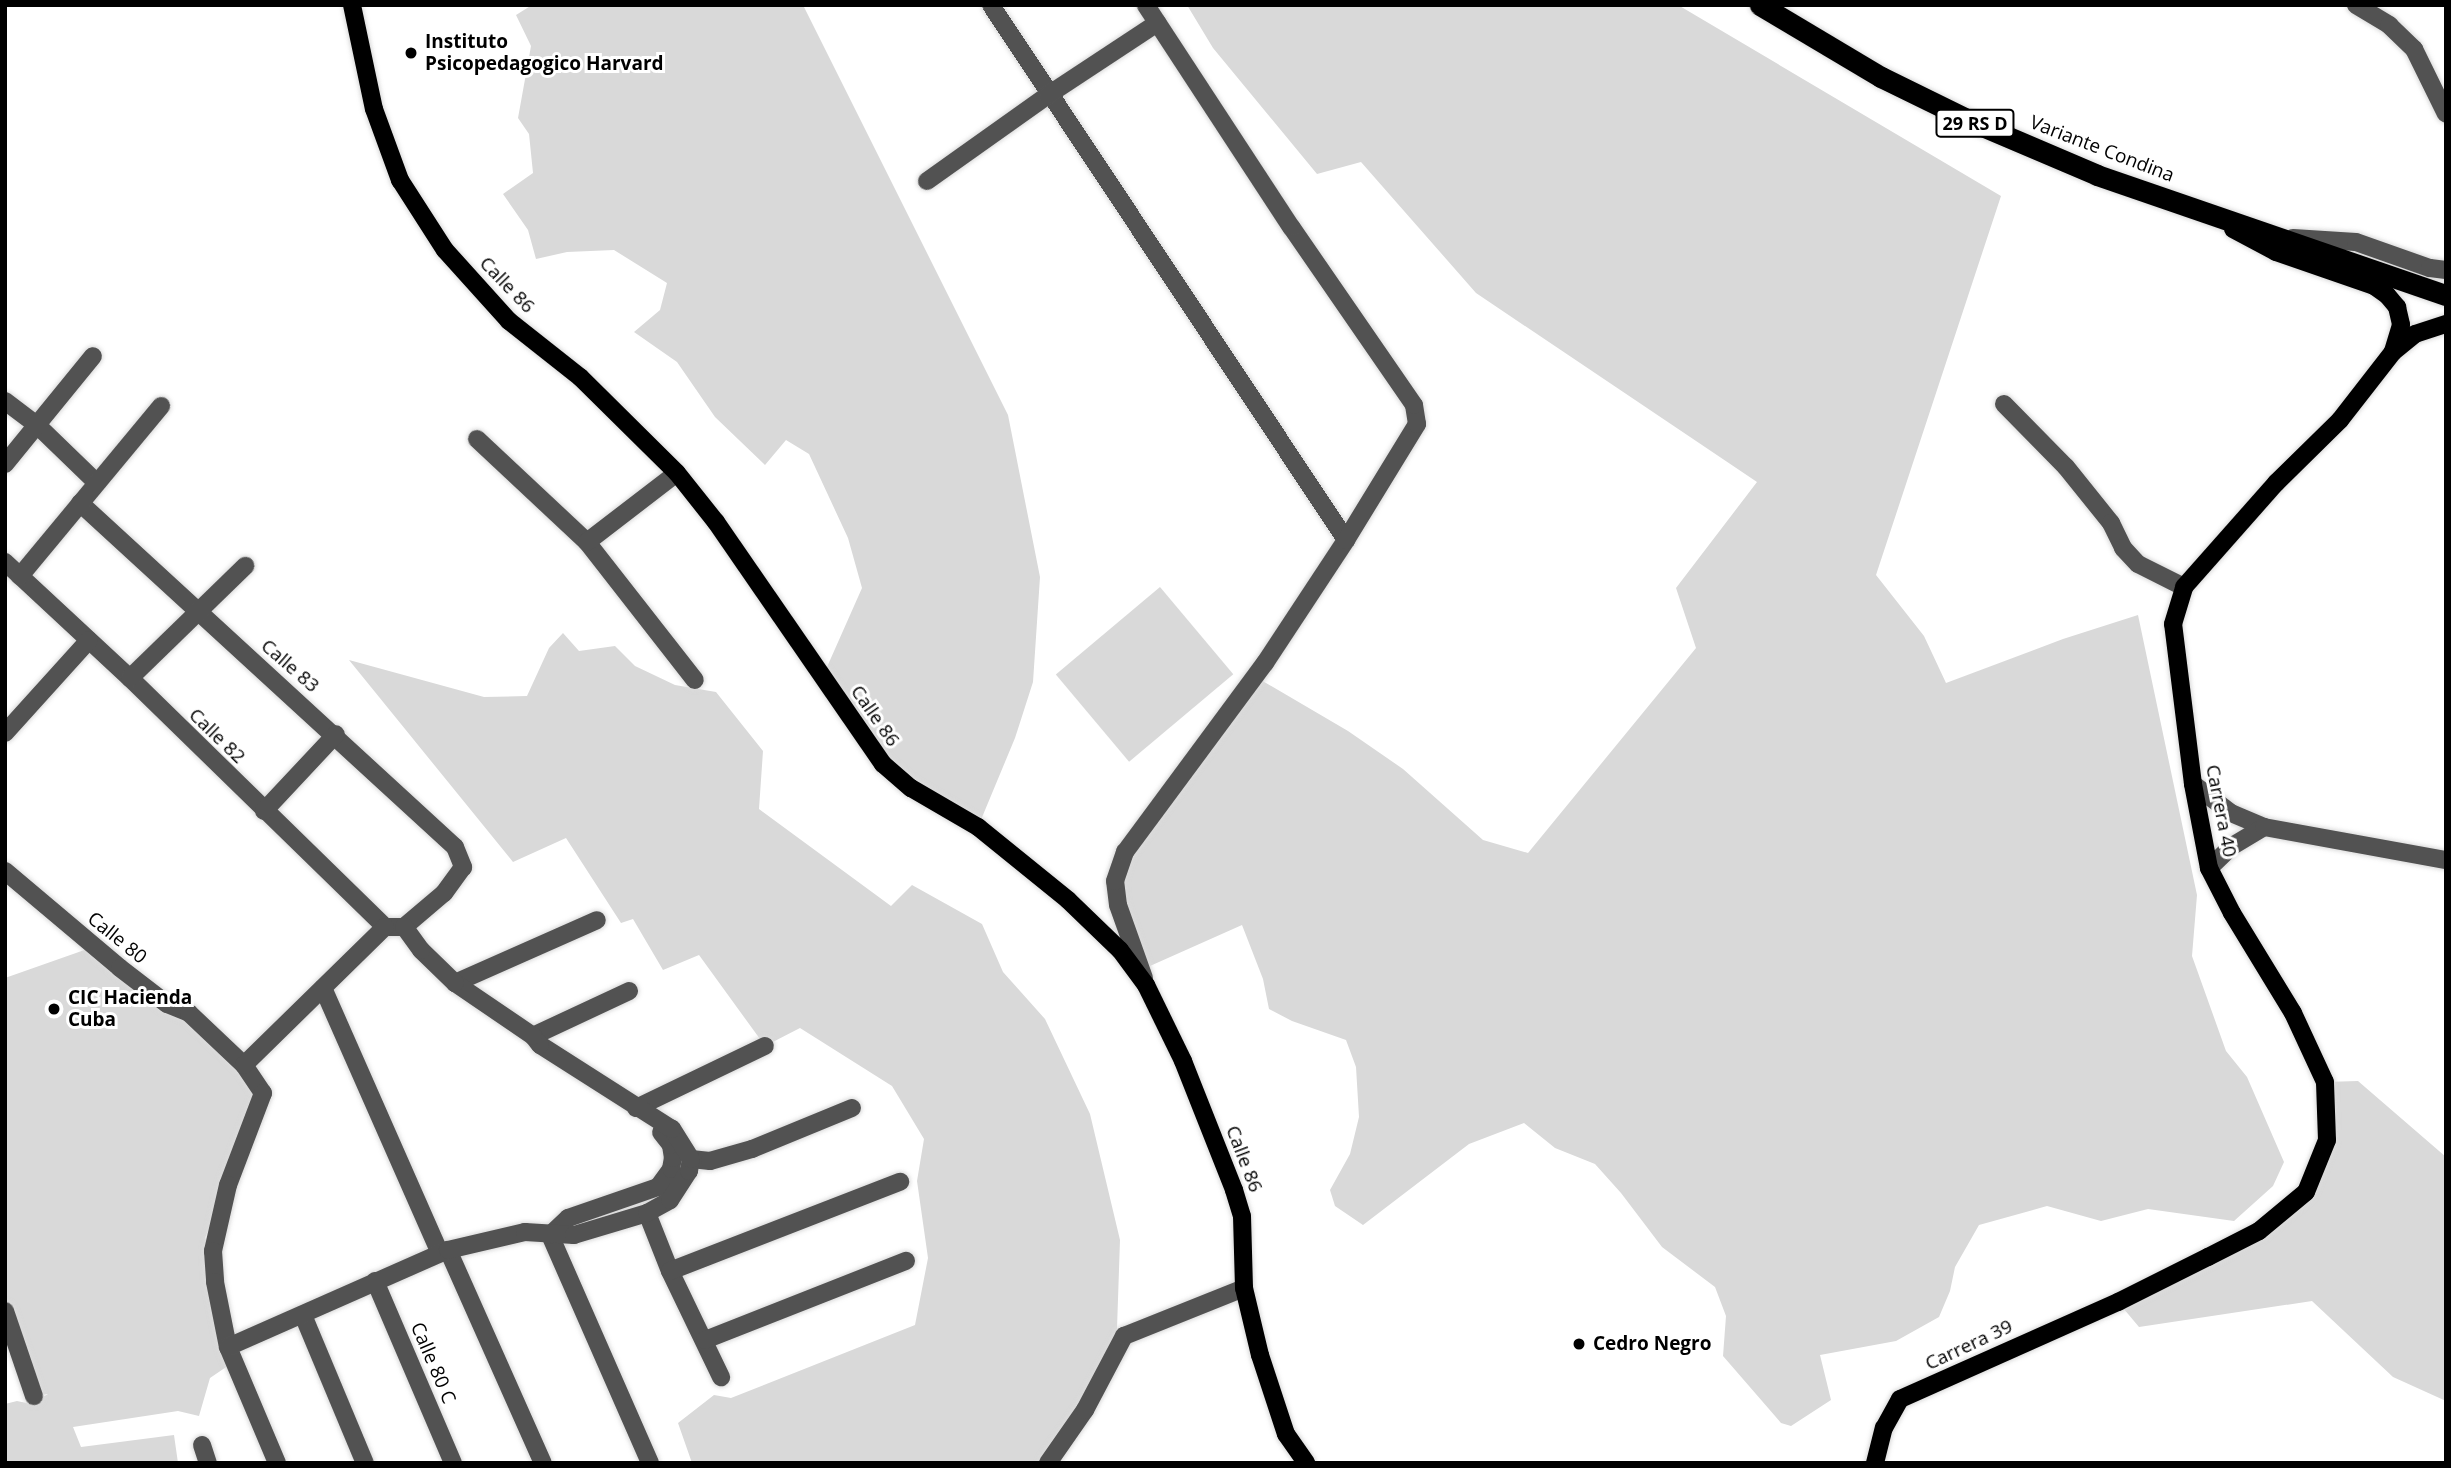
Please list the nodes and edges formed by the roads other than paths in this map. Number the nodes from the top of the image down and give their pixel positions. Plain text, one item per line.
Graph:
1 (352, 5) edge
2 (991, 5) edge
3 (1146, 5) edge
4 (1760, 5) edge
5 (2356, 5) edge
6 (1157, 23) junction
7 (1048, 95) junction
8 (2446, 114) edge
9 (927, 181) dead end
10 (2204, 212) junction
11 (2278, 237) junction
12 (2446, 270) edge
13 (2446, 295) edge
14 (2446, 324) edge
15 (2393, 352) junction
16 (93, 356) dead end
17 (5, 401) edge
18 (2004, 404) dead end
19 (161, 405) dead end
20 (37, 425) junction
21 (477, 439) dead end
22 (5, 464) edge
23 (677, 473) junction
24 (97, 483) junction
25 (80, 503) junction
26 (1346, 540) junction
27 (587, 542) junction
28 (5, 562) edge
29 (245, 566) dead end
30 (20, 576) junction
31 (2185, 587) junction
32 (197, 612) junction
33 (89, 640) junction
34 (130, 678) junction
35 (695, 680) dead end
36 (5, 733) edge
37 (336, 734) junction
38 (2193, 784) junction
39 (264, 811) junction
40 (2264, 827) junction
41 (2446, 860) edge
42 (2210, 868) junction
43 (5, 871) edge
44 (597, 920) dead end
45 (386, 927) junction
46 (404, 928) junction
47 (455, 984) junction
48 (1146, 985) junction
49 (323, 988) junction
50 (629, 991) dead end
51 (533, 1036) junction
52 (765, 1046) dead end
53 (244, 1065) junction
54 (852, 1108) dead end
55 (640, 1111) junction
56 (691, 1159) junction
57 (900, 1182) dead end
58 (647, 1213) junction
59 (550, 1235) junction
60 (444, 1252) junction
61 (906, 1261) dead end
62 (670, 1271) junction
63 (375, 1280) junction
64 (1244, 1288) junction
65 (2118, 1302) joint
66 (5, 1311) edge
67 (303, 1315) junction
68 (705, 1340) junction
69 (228, 1347) junction
70 (721, 1377) dead end
71 (34, 1396) dead end
72 (202, 1445) dead end
73 (208, 1463) edge
74 (276, 1463) edge
75 (365, 1463) edge
76 (453, 1463) edge
77 (543, 1463) edge
78 (650, 1463) edge
79 (1048, 1463) edge
80 (1306, 1463) edge
81 (1875, 1463) edge

1 - 23 main road, Calle 86
2 - 7 street
3 - 6 street
4 - 10 highway, Variante Condina / 29 RS D
5 - 8 street
6 - 7 street
6 - 26 street
7 - 9 street
7 - 26 street
10 - 11 highway, Variante Condina / 29 RS D
10 - 15 main road
11 - 12 street
11 - 13 highway, Variante Condina / 29 RS D
14 - 15 main road
15 - 31 main road, Carrera 40
16 - 20 street
17 - 20 street
18 - 31 street
19 - 24 street
20 - 22 street
20 - 24 street
21 - 27 street
23 - 27 street
23 - 48 main road, Calle 86
24 - 25 street
25 - 30 street
25 - 32 street, Calle 83
26 - 48 street
27 - 35 street
28 - 30 street, Calle 82
29 - 32 street
30 - 33 street, Calle 82
31 - 38 main road, Carrera 40
32 - 34 street
32 - 37 street, Calle 83
33 - 34 street, Calle 82
33 - 36 street
34 - 39 street, Calle 82
37 - 39 street
37 - 46 street, Calle 83
38 - 40 street
38 - 42 main road, Carrera 40
39 - 45 street, Calle 82
40 - 41 street
40 - 42 street
42 - 65 main road, Carrera 40
43 - 53 street, Calle 80
44 - 47 street
45 - 46 street
45 - 49 street
46 - 47 street
47 - 51 street
48 - 64 main road, Calle 86
49 - 53 street
49 - 60 street
50 - 51 street
51 - 55 street
52 - 55 street
53 - 69 street, Calle 80
54 - 56 street
55 - 56 street
55 - 59 street
56 - 58 street
57 - 62 street
58 - 59 street
58 - 62 street
59 - 60 street
59 - 78 street
60 - 63 street
60 - 77 street
61 - 68 street
62 - 68 street
63 - 67 street
63 - 76 street, Calle 80 C
64 - 79 street
64 - 80 main road, Calle 86
65 - 81 main road, Carrera 39
66 - 71 street
67 - 69 street
67 - 75 street
68 - 70 street
69 - 74 street
72 - 73 street

